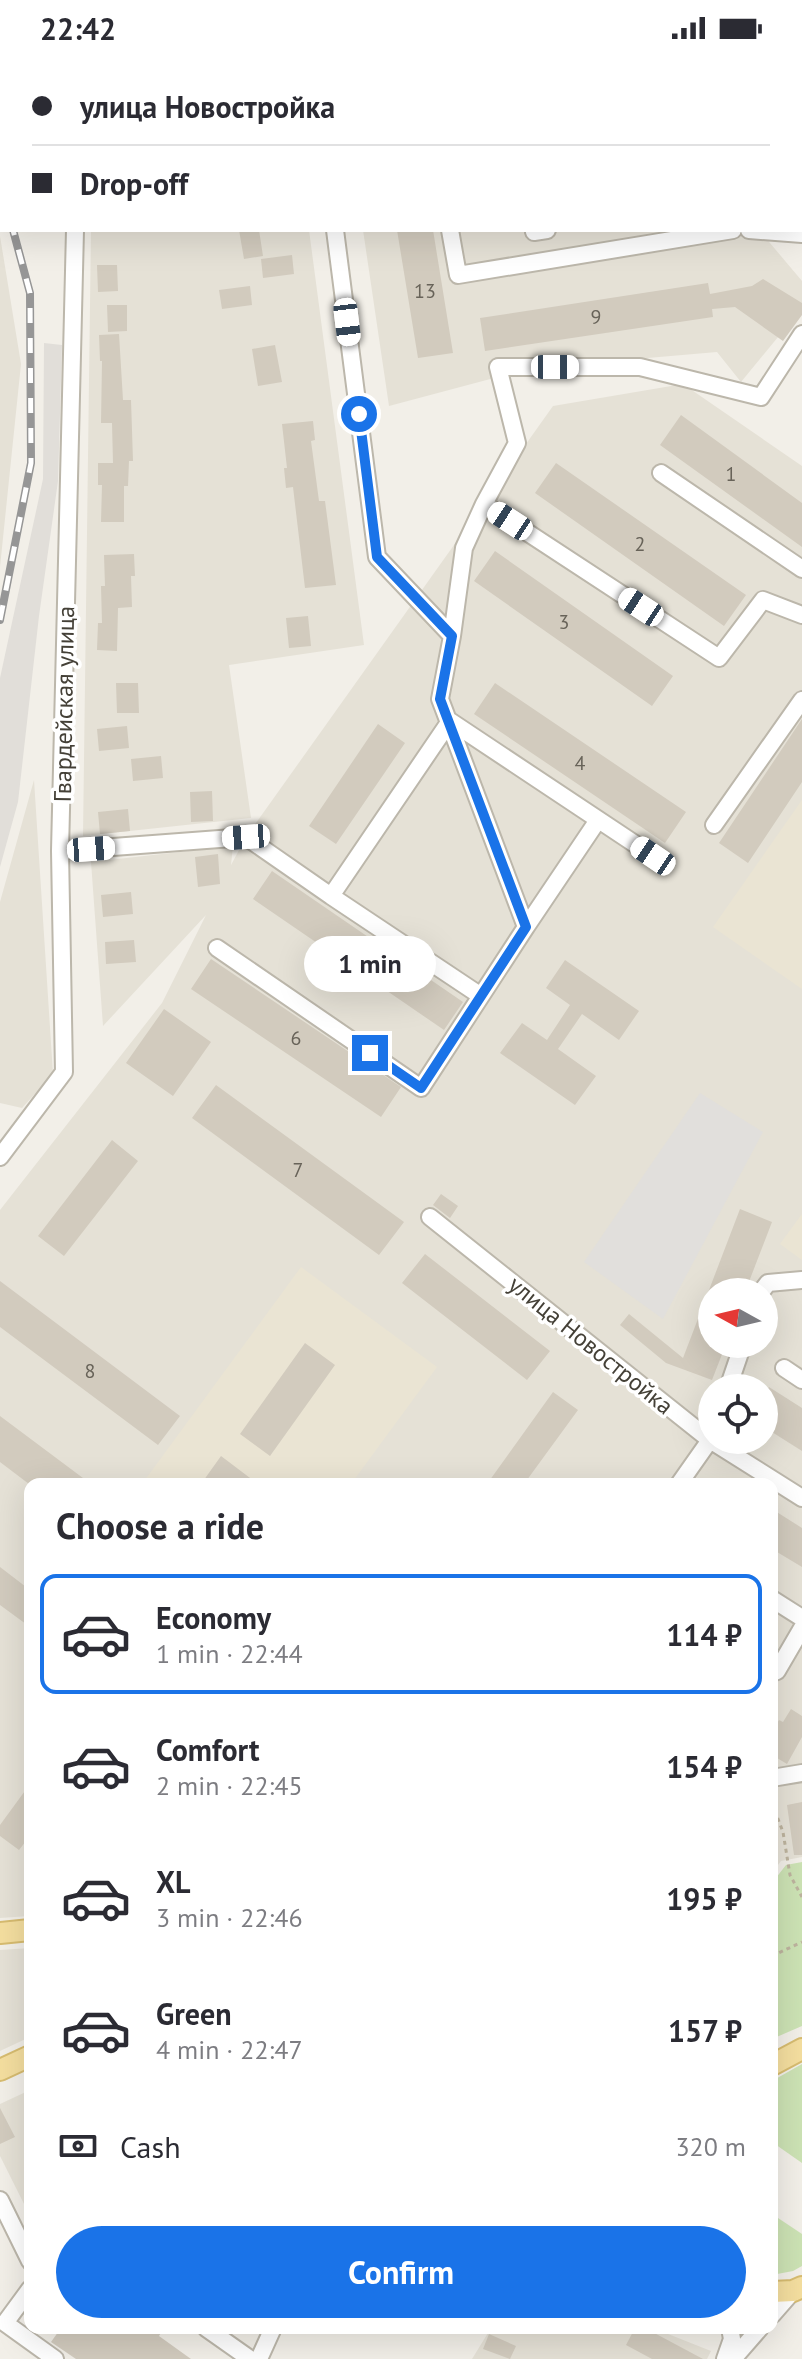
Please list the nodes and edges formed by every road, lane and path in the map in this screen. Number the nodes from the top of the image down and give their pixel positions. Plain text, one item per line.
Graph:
1 (75, 232) edge
2 (335, 232) edge
3 (450, 232) edge
4 (721, 232) edge
5 (776, 232) edge
6 (802, 234) edge
7 (802, 334) edge
8 (661, 473) dead end
9 (484, 504) junction
10 (802, 569) edge
11 (802, 615) edge
12 (452, 636) junction
13 (802, 700) edge
14 (450, 721) junction
15 (598, 820) junction
16 (714, 825) dead end
17 (60, 851) junction
18 (653, 856) dead end
19 (331, 896) junction
20 (526, 927) junction
21 (217, 948) dead end
22 (481, 996) junction
23 (0, 1157) edge
24 (430, 1217) dead end
25 (802, 1280) edge
26 (778, 1282) edge
27 (784, 1368) dead end
28 (802, 1380) edge
29 (698, 1427) edge
30 (699, 1454) edge
31 (736, 1454) edge
32 (683, 1478) edge
33 (772, 1478) edge
34 (778, 1482) edge
35 (802, 1498) edge
36 (778, 1603) edge
37 (802, 1618) edge
38 (802, 1628) edge
39 (778, 1669) edge
40 (802, 1773) edge
41 (778, 1777) edge
42 (778, 1819) edge
43 (802, 1897) edge
44 (24, 1931) edge
45 (0, 1933) edge
46 (802, 1942) edge
47 (778, 1953) edge
48 (802, 2049) edge
49 (24, 2059) edge
50 (778, 2062) edge
51 (0, 2070) edge
52 (0, 2200) edge
53 (24, 2249) edge
54 (792, 2291) edge
55 (24, 2297) edge
56 (778, 2308) edge
57 (215, 2334) edge
58 (270, 2334) edge
59 (731, 2334) edge
60 (755, 2334) edge
61 (55, 2359) edge
62 (250, 2359) edge
63 (259, 2359) edge
64 (725, 2359) edge
65 (733, 2359) edge

1 - 17 street, Гвардейская улица
2 - 12 street
3 - 4 street
5 - 6 street
7 - 9 street
8 - 10 street
9 - 11 street
9 - 12 street
12 - 14 street
13 - 16 street
14 - 15 street
14 - 19 street
14 - 20 street
15 - 18 street
15 - 20 street
17 - 19 street
17 - 23 street, Гвардейская улица
19 - 22 street
20 - 22 street
21 - 22 street
24 - 29 street, улица Новостройка
25 - 26 street
27 - 28 street
30 - 32 street
31 - 33 street, улица Новостройка
34 - 35 street, улица Новостройка
36 - 37 street
38 - 39 street
40 - 41 street
42 - 43 path
44 - 45 main road
46 - 47 path
48 - 50 main road
49 - 51 main road
52 - 53 street
54 - 56 street
55 - 61 street
57 - 62 street
58 - 63 street
59 - 64 street
60 - 65 street

